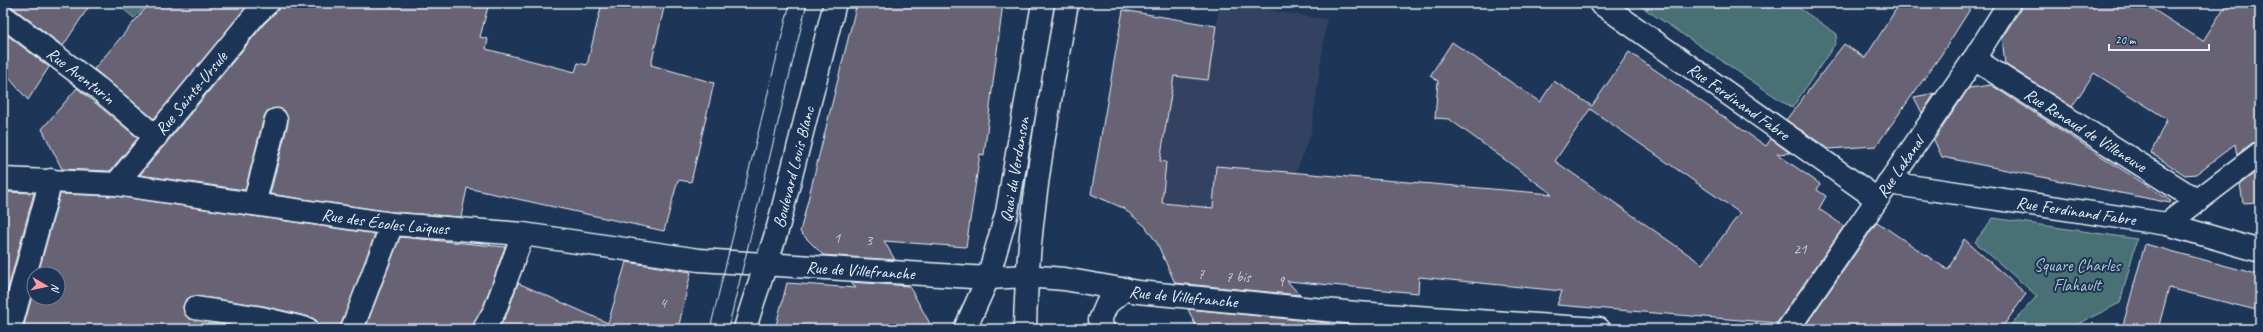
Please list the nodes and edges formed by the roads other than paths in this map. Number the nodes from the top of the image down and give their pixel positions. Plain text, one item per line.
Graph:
1 (835, 3) edge
2 (1043, 3) edge
3 (1067, 3) edge
4 (1600, 3) edge
5 (2009, 3) edge
6 (255, 7) edge
7 (3, 16) edge
8 (1974, 58) junction
9 (276, 120) dead end
10 (156, 137) junction
11 (2260, 153) edge
12 (3, 179) edge
13 (52, 180) junction
14 (116, 184) junction
15 (1883, 191) junction
16 (2198, 201) junction
17 (254, 204) junction
18 (392, 224) junction
19 (2167, 224) junction
20 (523, 234) junction
21 (2260, 251) edge
22 (768, 264) junction
23 (1026, 276) junction
24 (988, 278) junction
25 (1125, 289) junction
26 (195, 308) dead end
27 (1356, 313) junction
28 (10, 329) edge
29 (307, 329) edge
30 (352, 329) edge
31 (484, 329) edge
32 (745, 329) edge
33 (965, 329) edge
34 (1025, 329) edge
35 (1103, 329) edge
36 (1371, 329) edge
37 (1599, 329) edge
38 (1788, 329) edge

1 - 22 street, Boulevard Louis Blanc
2 - 24 street, Quai du Verdanson
3 - 23 street, Quai du Verdanson
4 - 15 street, Rue Ferdinand Fabre
5 - 8 street, Rue Lakanal
6 - 10 street, Rue Sainte-Ursule
7 - 10 street, Rue Aventurin
8 - 15 street, Rue Lakanal
8 - 16 street, Rue Renaud de Villeneuve
9 - 17 street
10 - 14 street, Rue Sainte-Ursule
11 - 16 street
12 - 13 street, Rue des Écoles Laïques
13 - 14 street, Rue des Écoles Laïques
13 - 28 street
14 - 17 street, Rue des Écoles Laïques
15 - 19 street, Rue Ferdinand Fabre
15 - 38 street, Rue Lakanal
16 - 19 street
17 - 18 street, Rue des Écoles Laïques
18 - 20 street, Rue des Écoles Laïques
18 - 30 street
19 - 21 street, Rue Ferdinand Fabre
20 - 22 street, Rue des Écoles Laïques
20 - 31 street
22 - 24 street, Rue de Villefranche
22 - 32 street, Boulevard Louis Blanc
23 - 24 street, Rue de Villefranche
23 - 25 street, Rue de Villefranche
23 - 34 street, Quai du Verdanson
24 - 33 street, Quai du Verdanson
25 - 27 street, Rue de Villefranche
25 - 35 street
26 - 29 street
27 - 36 street
27 - 37 street, Rue de Villefranche

